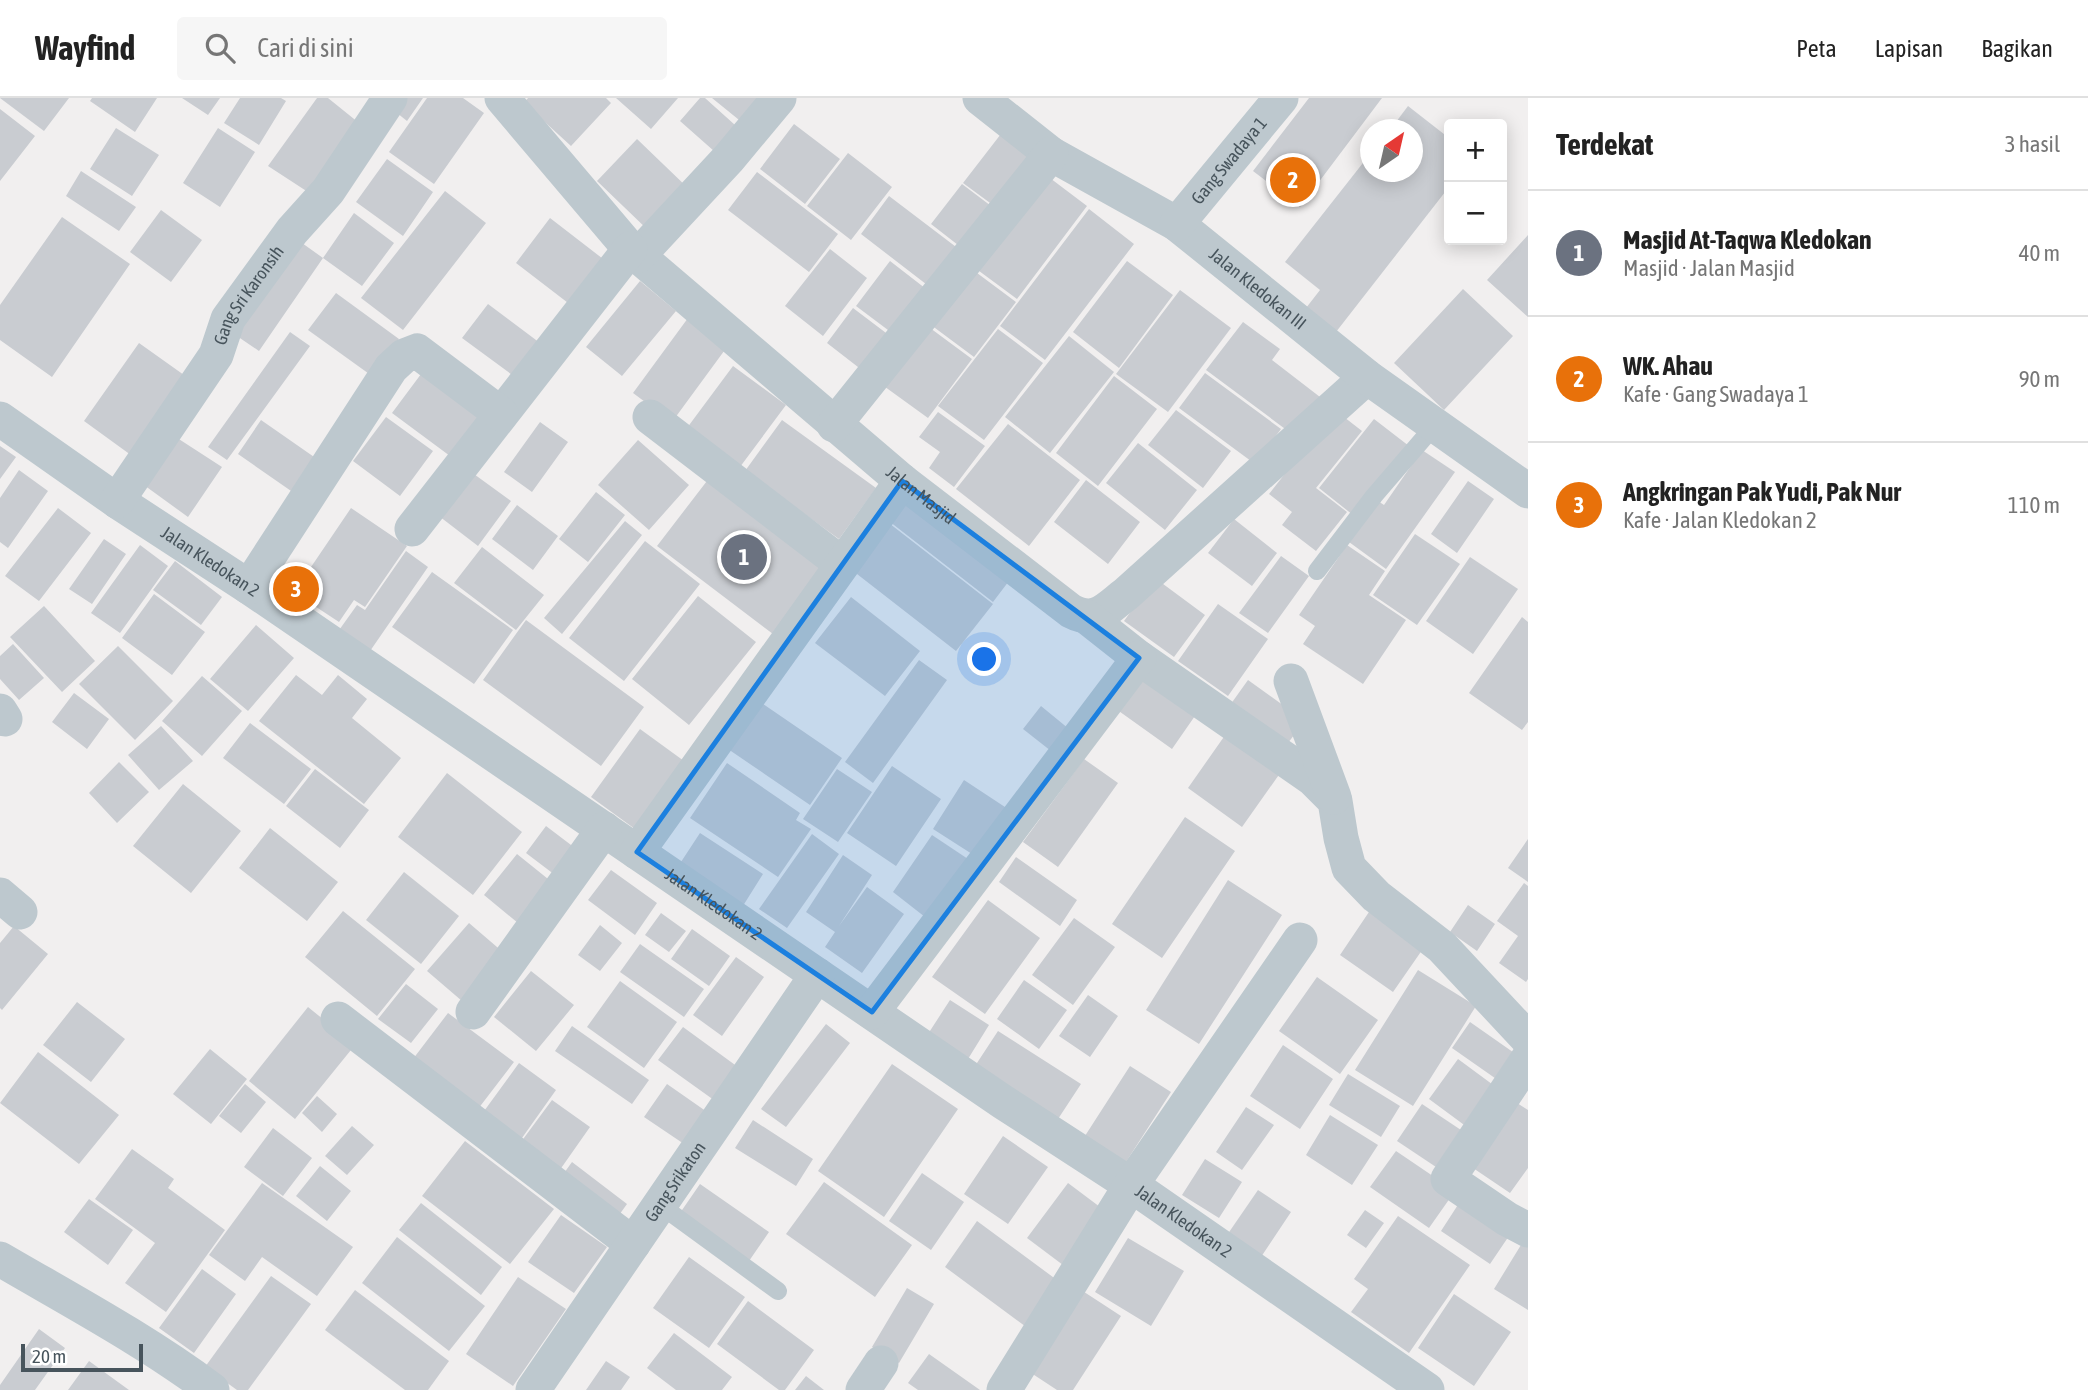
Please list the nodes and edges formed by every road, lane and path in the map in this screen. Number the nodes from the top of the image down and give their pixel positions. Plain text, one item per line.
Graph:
1 (390, 98) edge
2 (502, 98) edge
3 (779, 98) edge
4 (980, 98) edge
5 (1281, 98) edge
6 (1051, 154) junction
7 (1177, 224) junction
8 (634, 252) junction
9 (1367, 377) junction
10 (501, 414) junction
11 (650, 417) dead end
12 (0, 419) edge
13 (834, 425) junction
14 (1435, 425) junction
15 (902, 481) junction
16 (1528, 491) edge
17 (117, 501) junction
18 (412, 529) dead end
19 (842, 564) junction
20 (1317, 570) dead end
21 (249, 587) junction
22 (1087, 617) junction
23 (1139, 658) junction
24 (1291, 681) dead end
25 (1335, 800) junction
26 (604, 829) junction
27 (637, 852) junction
28 (1300, 940) dead end
29 (817, 975) junction
30 (473, 1012) dead end
31 (872, 1012) junction
32 (338, 1019) dead end
33 (1528, 1039) edge
34 (1528, 1059) edge
35 (1131, 1185) junction
36 (660, 1205) junction
37 (1528, 1230) edge
38 (633, 1244) junction
39 (0, 1259) edge
40 (778, 1291) dead end
41 (212, 1390) edge
42 (533, 1390) edge
43 (1003, 1390) edge
44 (1427, 1390) edge

1 - 17 street, Gang Sri Karonsih
2 - 8 street, Jalan Masjid
3 - 8 street
4 - 6 street, Jalan Kledokan III
5 - 7 street, Gang Swadaya 1
6 - 7 street, Jalan Kledokan III
6 - 13 street
7 - 9 street, Jalan Kledokan III
8 - 10 street
8 - 13 street, Jalan Masjid
9 - 14 street, Jalan Kledokan III
9 - 22 street
10 - 18 street
10 - 21 street
11 - 19 street
12 - 17 street, Jalan Kledokan 2
13 - 15 street, Jalan Masjid
14 - 16 street, Jalan Kledokan III
14 - 20 lane
15 - 19 street
15 - 22 street, Jalan Masjid
17 - 21 street, Jalan Kledokan 2
19 - 27 street
21 - 26 street, Jalan Kledokan 2
22 - 23 street, Jalan Masjid
23 - 25 street, Jalan Masjid
23 - 31 street
24 - 25 street
25 - 33 street
26 - 27 street, Jalan Kledokan 2
26 - 30 street
27 - 29 street, Jalan Kledokan 2
28 - 35 street
29 - 31 street, Jalan Kledokan 2
29 - 36 street, Gang Srikaton
31 - 35 street, Jalan Kledokan 2
32 - 38 street
34 - 37 street
35 - 43 street
35 - 44 street, Jalan Kledokan 2
36 - 38 street, Gang Srikaton
36 - 40 lane
38 - 42 street, Gang Srikaton
39 - 41 street

